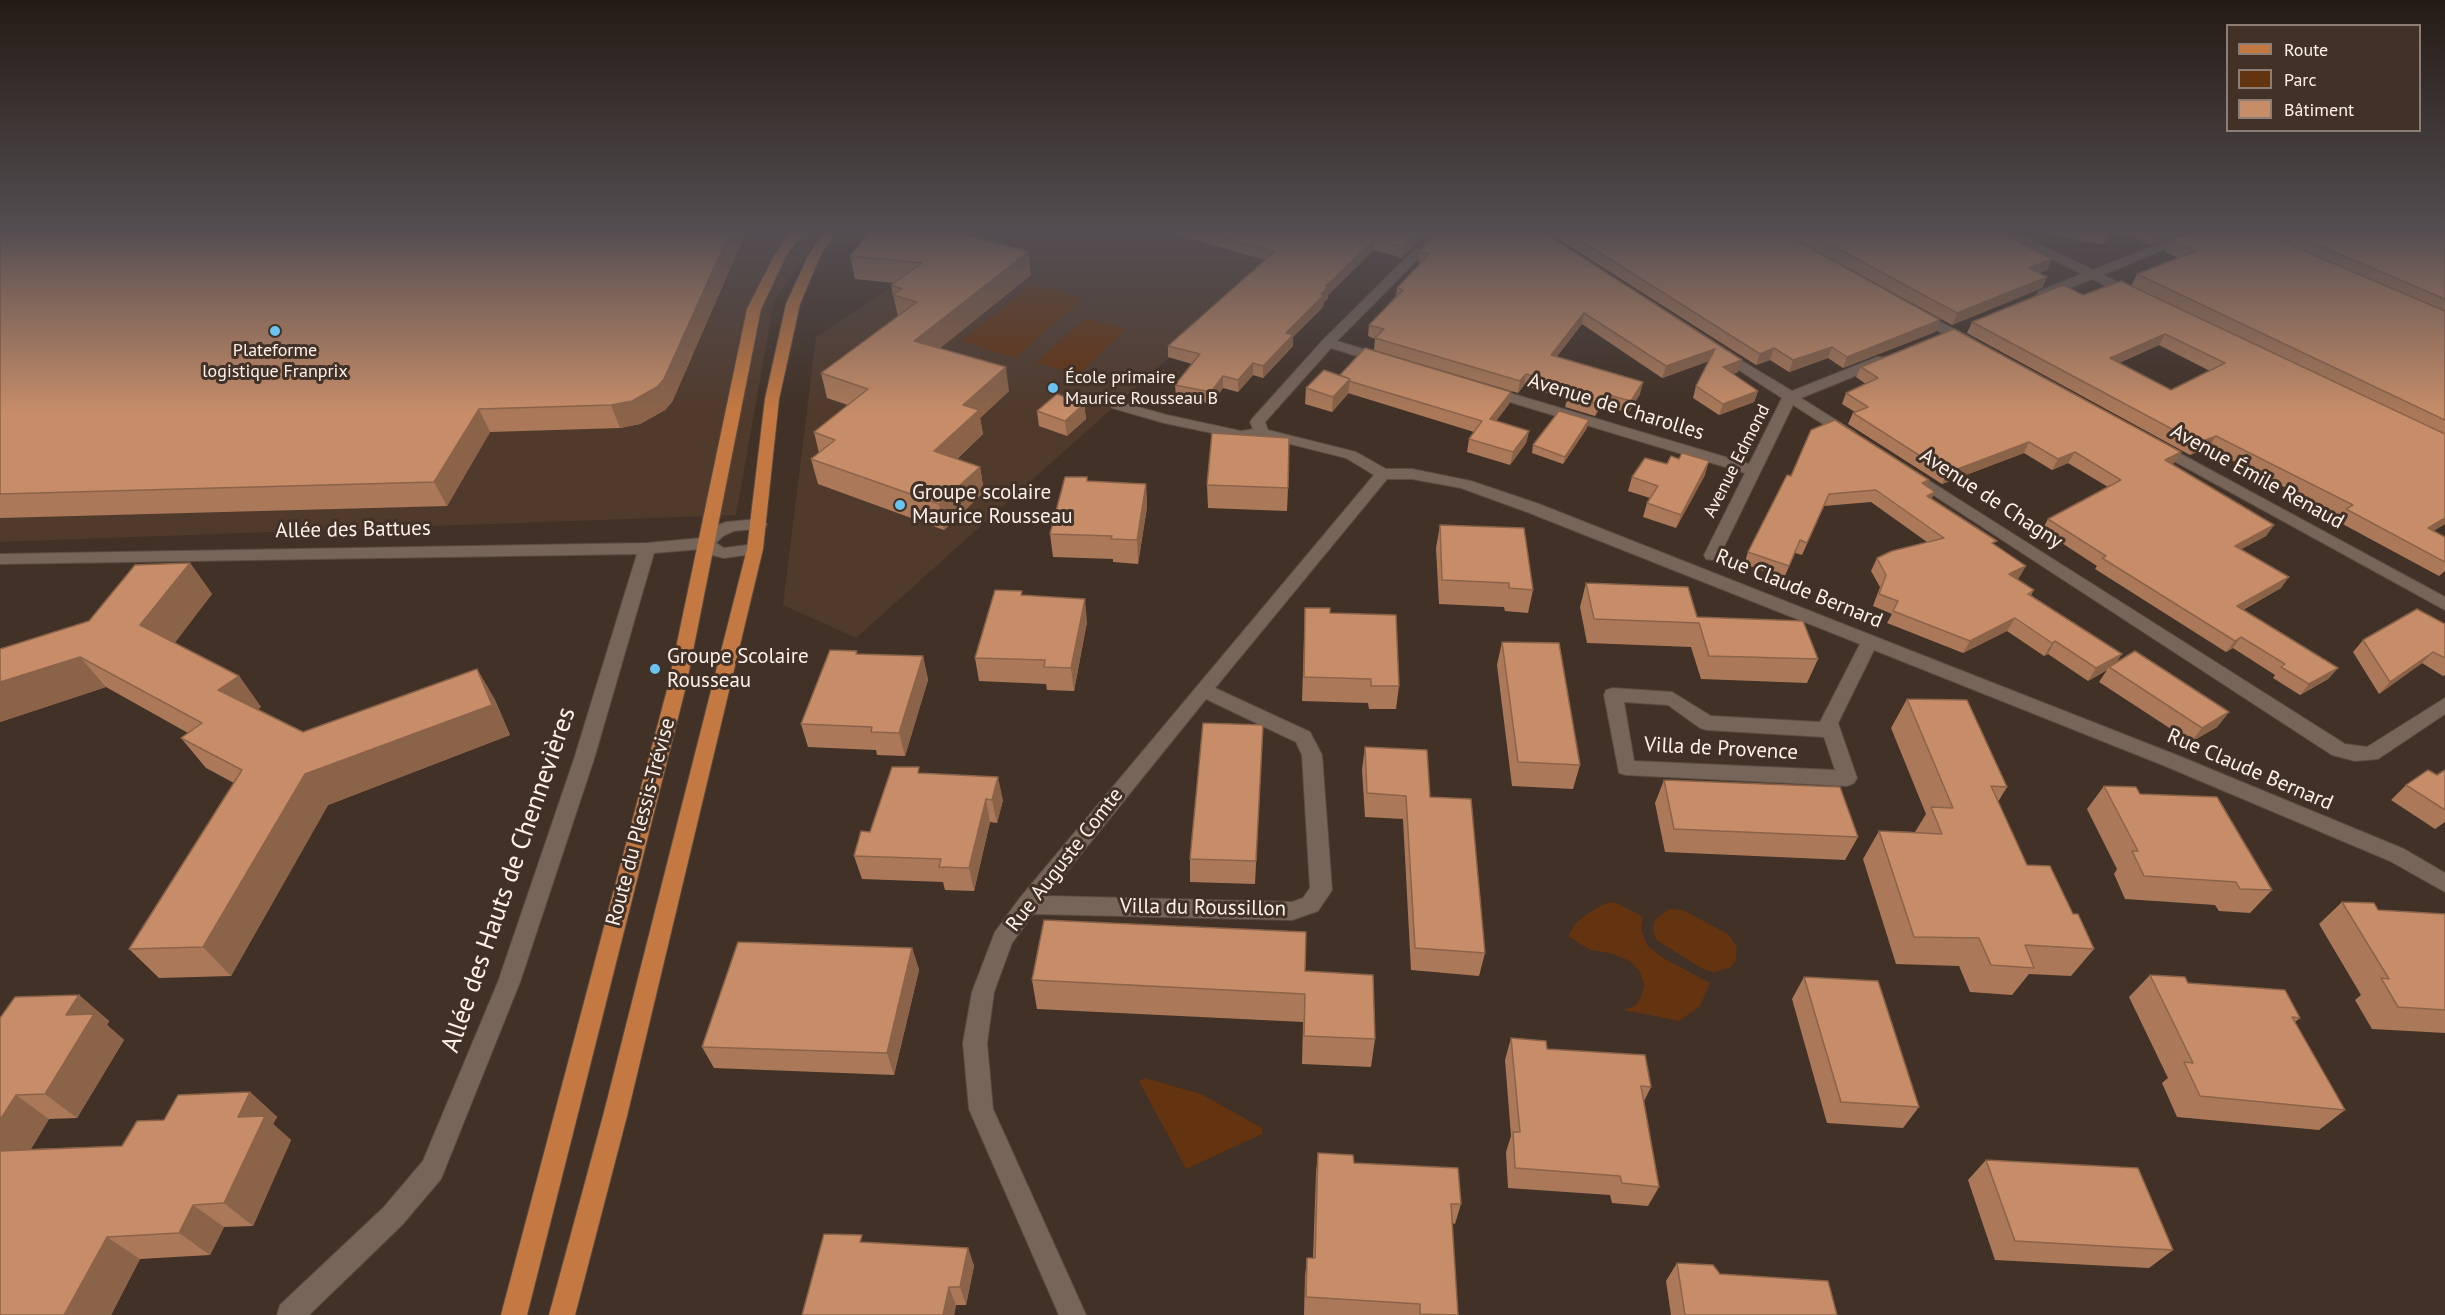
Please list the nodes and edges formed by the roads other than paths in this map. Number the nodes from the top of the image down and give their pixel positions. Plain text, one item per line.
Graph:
1 (763, 291) edge
2 (799, 291) edge
3 (1381, 291) edge
4 (2050, 291) edge
5 (2127, 291) edge
6 (2033, 298) edge
7 (2143, 299) edge
8 (1905, 307) edge
9 (1956, 329) junction
10 (1928, 341) edge
11 (1328, 344) junction
12 (1709, 345) edge
13 (1984, 351) edge
14 (1896, 354) edge
15 (1393, 363) edge
16 (1473, 386) edge
17 (1790, 397) junction
18 (1117, 405) dead end
19 (1262, 433) junction
20 (2141, 437) edge
21 (1860, 442) edge
22 (1890, 461) edge
23 (1753, 470) junction
24 (1383, 474) junction
25 (759, 524) junction
26 (706, 543) junction
27 (647, 548) junction
28 (755, 549) junction
29 (1712, 555) dead end
30 (0, 559) edge
31 (2445, 604) edge
32 (1870, 641) junction
33 (1203, 690) junction
34 (2445, 705) edge
35 (1831, 730) junction
36 (2445, 883) edge
37 (1027, 905) junction
38 (290, 1315) edge
39 (514, 1315) edge
40 (562, 1315) edge
41 (1073, 1315) edge

1 - 26 main road, Route du Plessis-Trévise
2 - 25 main road, Route du Plessis-Trévise
3 - 11 street
4 - 6 street
5 - 7 street
8 - 9 street
9 - 10 street
9 - 13 street
11 - 15 street
11 - 19 street
12 - 17 street
14 - 17 street, Avenue Edmond
16 - 23 street, Avenue de Charolles
17 - 21 street
17 - 23 street, Avenue Edmond
18 - 19 street
19 - 24 street
20 - 31 street, Avenue Émile Renaud
22 - 34 street, Avenue de Chagny
23 - 29 street, Avenue Edmond
24 - 32 street, Rue Claude Bernard
24 - 33 street, Rue Auguste Comte
25 - 26 street
25 - 28 main road, Route du Plessis-Trévise
26 - 27 street, Allée des Battues
26 - 28 street
26 - 39 main road, Route du Plessis-Trévise
27 - 30 street, Allée des Battues
27 - 38 street, Allée des Hauts de Chennevières
28 - 40 main road, Route du Plessis-Trévise
32 - 35 street
32 - 36 street, Rue Claude Bernard
33 - 37 street, Rue Auguste Comte
33 - 37 street, Villa du Roussillon
35 - 35 street, Villa de Provence
37 - 41 street, Rue Auguste Comte

